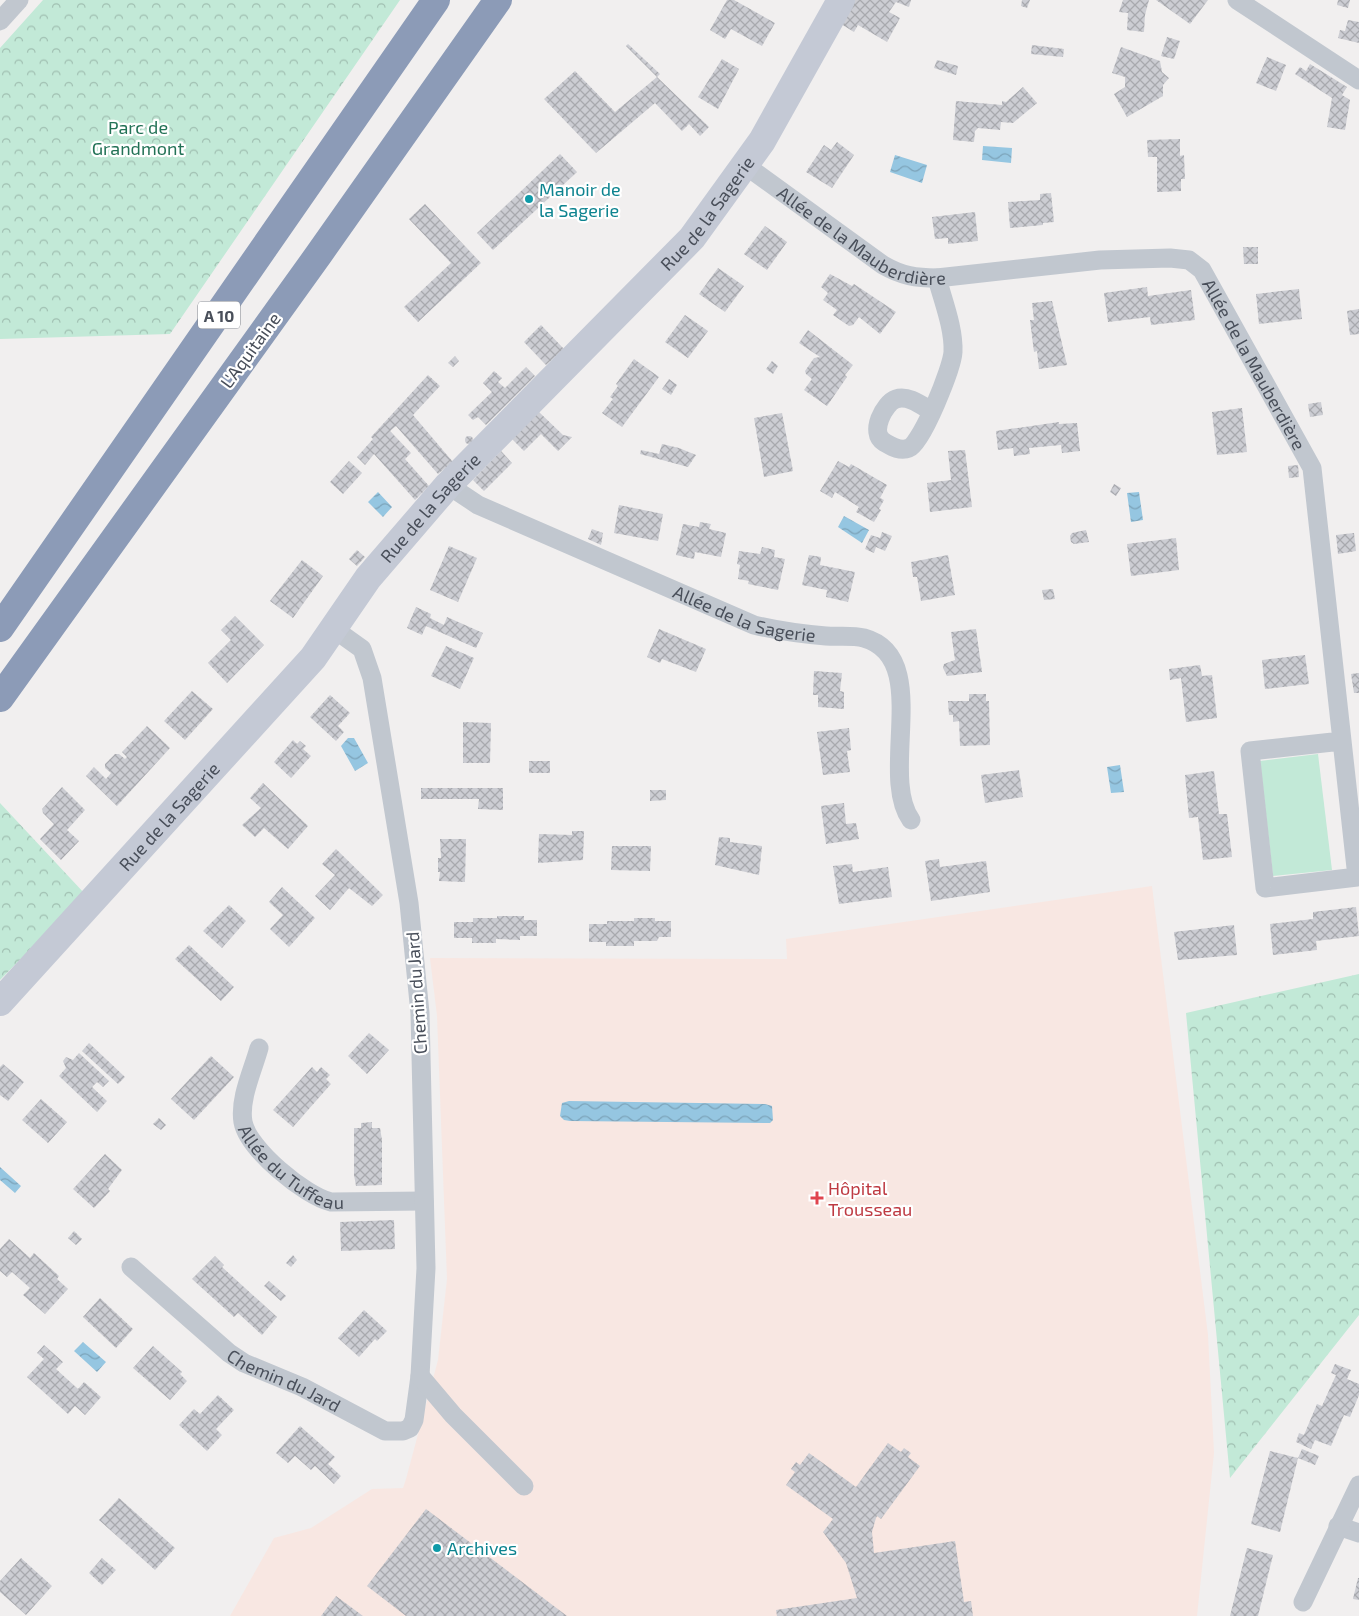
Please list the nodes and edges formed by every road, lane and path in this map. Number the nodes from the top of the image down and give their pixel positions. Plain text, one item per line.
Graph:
1 (19, 0) edge
2 (436, 0) edge
3 (498, 0) edge
4 (841, 0) edge
5 (1237, 0) edge
6 (0, 21) edge
7 (1359, 80) edge
8 (745, 165) junction
9 (937, 278) junction
10 (931, 412) dead end
11 (448, 485) junction
12 (0, 628) edge
13 (334, 629) junction
14 (0, 698) edge
15 (1342, 741) junction
16 (910, 820) dead end
17 (0, 1002) edge
18 (259, 1048) dead end
19 (424, 1201) junction
20 (131, 1267) dead end
21 (420, 1376) junction
22 (1359, 1485) edge
23 (524, 1486) dead end
24 (1338, 1526) junction
25 (1359, 1533) edge
26 (1303, 1602) dead end

1 - 6 street
2 - 12 highway, A 10
3 - 14 highway, L'Aquitaine / A 10
4 - 8 street, Rue de la Sagerie
5 - 7 street
8 - 9 street, Allée de la Mauberdière
8 - 11 street, Rue de la Sagerie
9 - 10 street
9 - 15 street, Allée de la Mauberdière
11 - 13 street, Rue de la Sagerie
11 - 16 street, Allée de la Sagerie
13 - 17 street, Rue de la Sagerie
13 - 19 street, Chemin du Jard
15 - 15 street, Allée de la Mauberdière
18 - 19 street, Allée du Tuffeau
19 - 21 street, Chemin du Jard
20 - 21 street, Chemin du Jard
21 - 23 street
22 - 24 street
24 - 25 street
24 - 26 street

